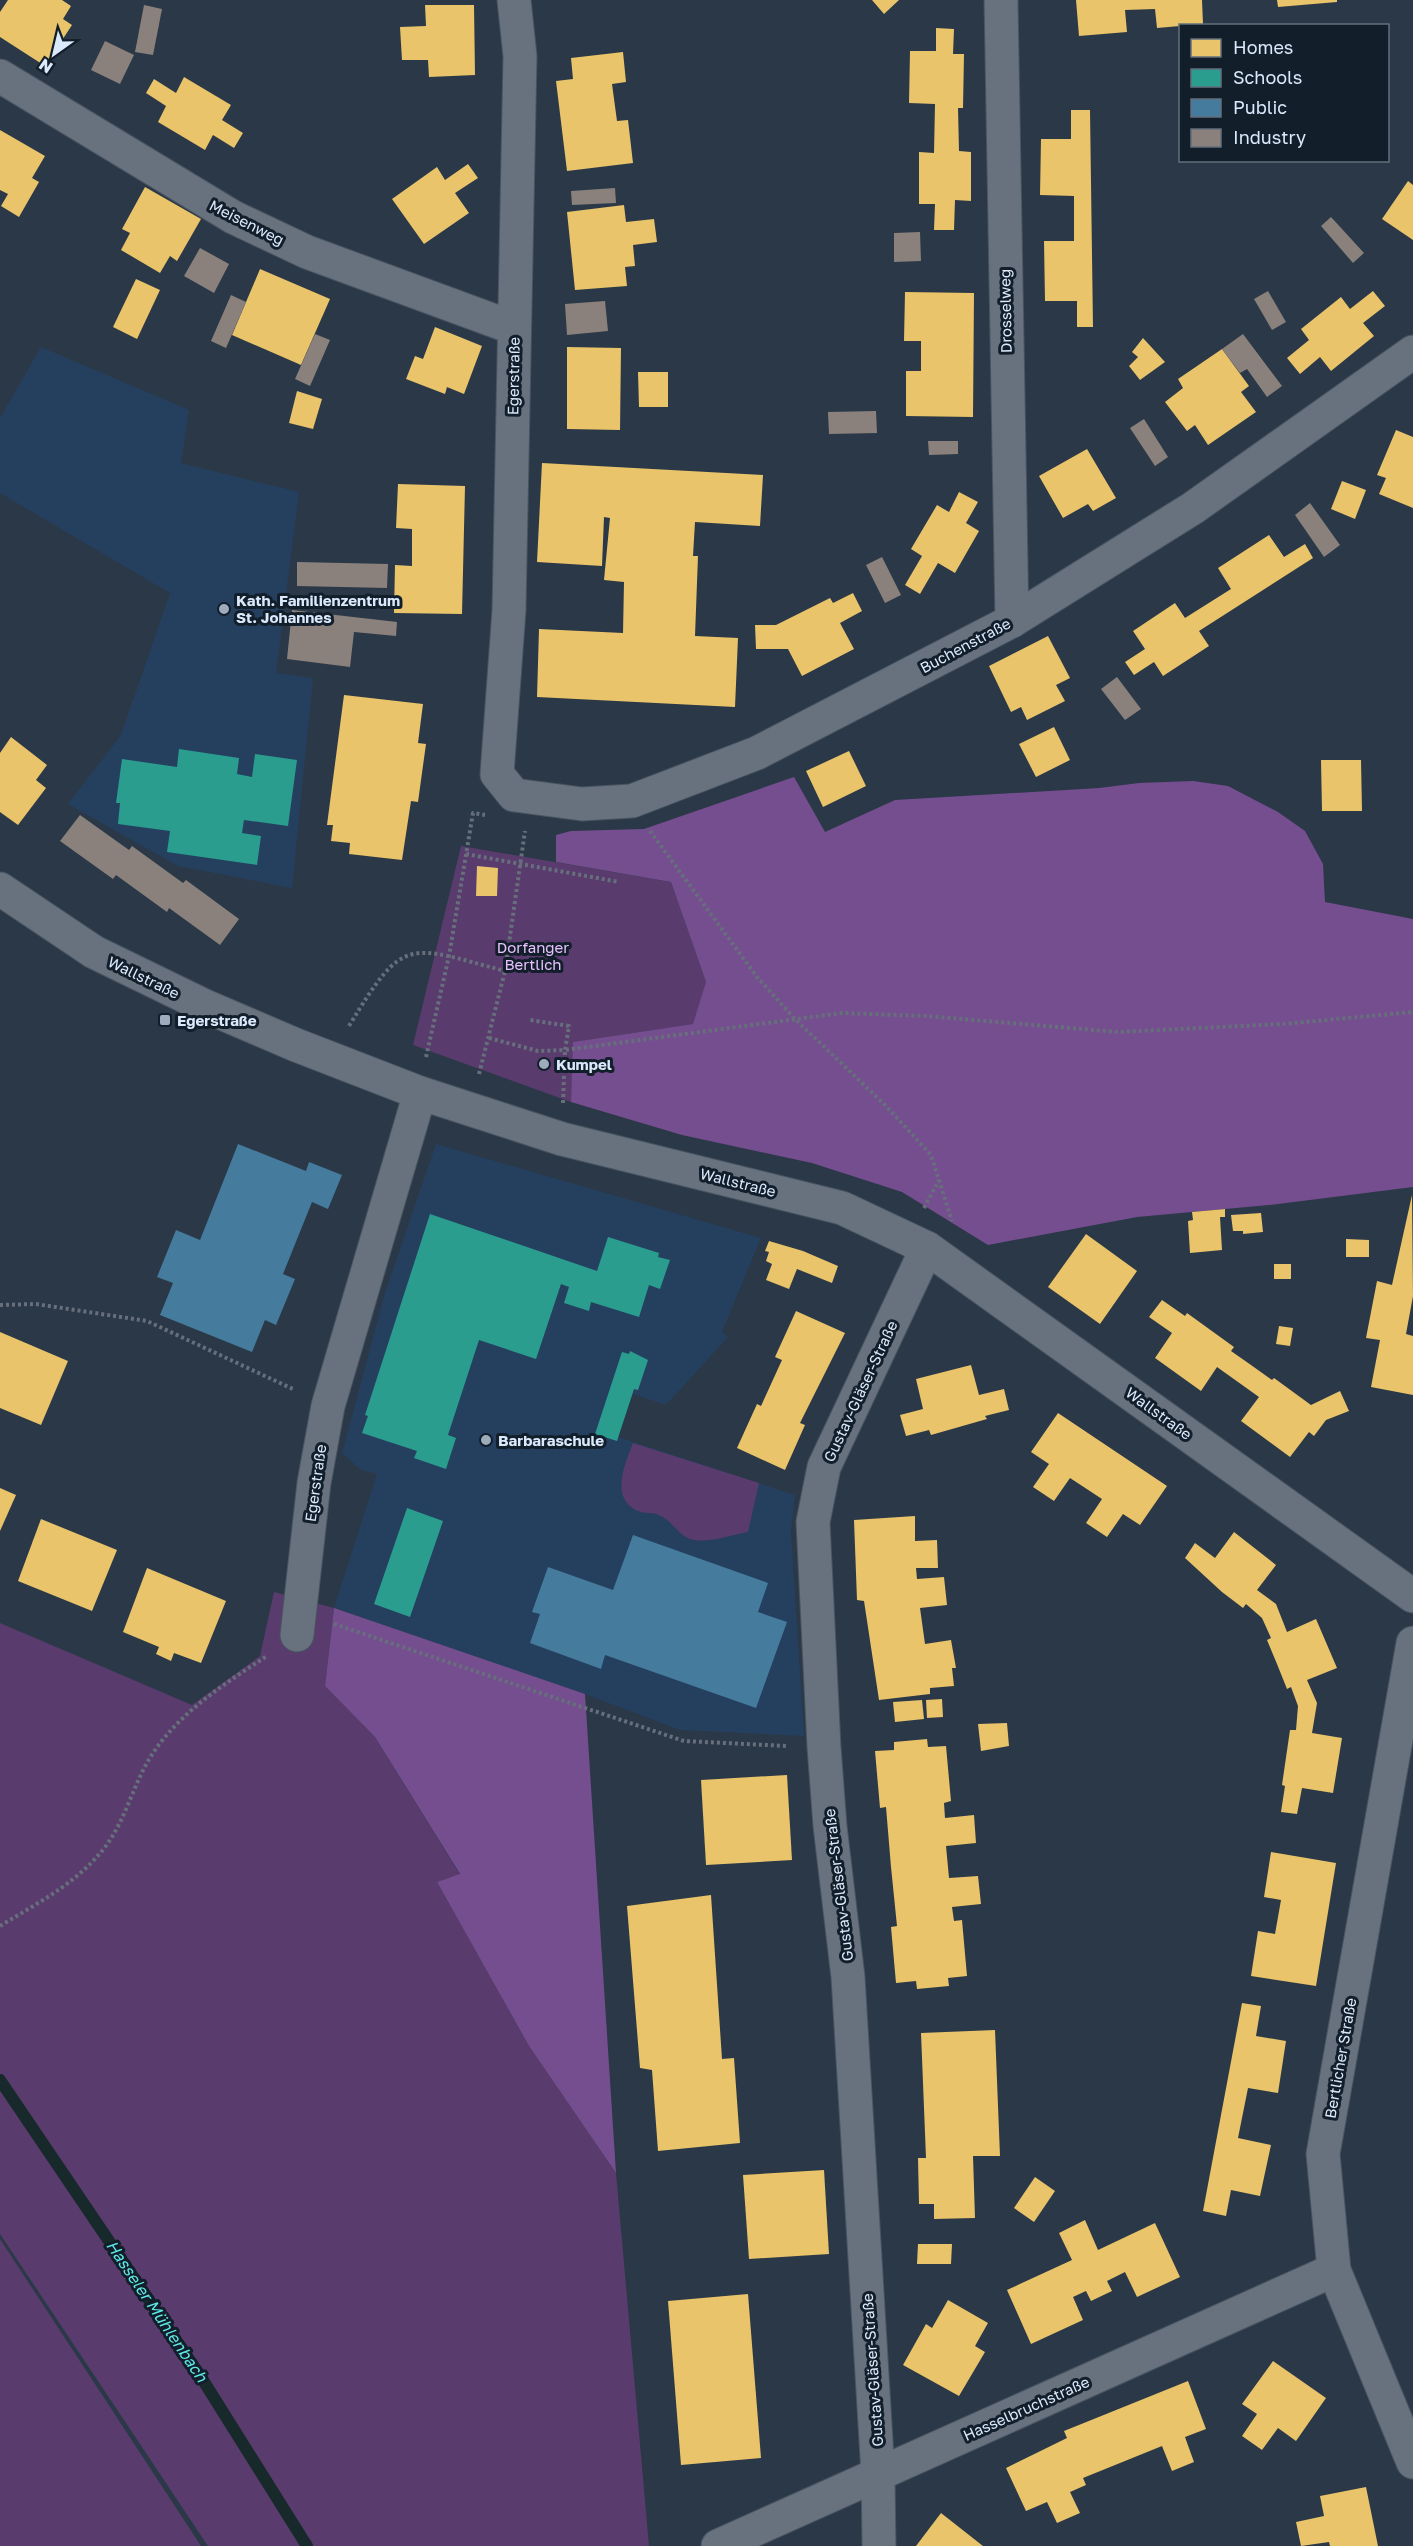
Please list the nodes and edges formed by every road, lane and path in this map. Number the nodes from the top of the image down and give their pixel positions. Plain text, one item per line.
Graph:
1 (514, 0) edge
2 (1001, 0) edge
3 (0, 76) edge
4 (514, 328) junction
5 (1413, 352) edge
6 (1012, 621) junction
7 (498, 753) joint
8 (534, 799) junction
9 (632, 801) junction
10 (495, 817) dead end
11 (466, 854) junction
12 (520, 864) junction
13 (619, 882) dead end
14 (0, 889) edge
15 (449, 956) junction
16 (505, 970) junction
17 (1413, 1012) edge
18 (794, 1018) junction
19 (530, 1020) dead end
20 (357, 1033) dead end
21 (489, 1038) junction
22 (564, 1050) junction
23 (416, 1056) dead end
24 (420, 1093) junction
25 (562, 1108) dead end
26 (469, 1110) junction
27 (934, 1253) junction
28 (0, 1305) edge
29 (328, 1406) junction
30 (1413, 1596) edge
31 (299, 1624) junction
32 (1413, 1643) edge
33 (824, 1747) junction
34 (0, 1926) edge
35 (1334, 2270) junction
36 (1413, 2462) edge
37 (878, 2474) junction
38 (718, 2546) edge
39 (879, 2546) edge

1 - 4 street, Egerstraße
2 - 6 street, Drosselweg
3 - 4 street, Meisenweg
4 - 7 street, Egerstraße
5 - 6 street, Buchenstraße
6 - 9 street, Buchenstraße
7 - 8 street, Buchenstraße
8 - 9 street, Buchenstraße
8 - 12 path
9 - 18 path
10 - 11 path
11 - 12 path
11 - 15 path
12 - 13 path
12 - 16 path
14 - 24 street, Wallstraße
15 - 16 path
15 - 20 path
15 - 23 path
16 - 21 path
17 - 18 path
18 - 22 path
18 - 27 path
19 - 22 path
21 - 22 path
21 - 26 path
22 - 25 path
24 - 26 street, Wallstraße
24 - 29 street, Egerstraße
26 - 27 street, Wallstraße
27 - 30 street, Wallstraße
27 - 33 street, Gustav-Gläser-Straße
28 - 29 path
29 - 31 street, Egerstraße
31 - 33 path
31 - 34 path
32 - 35 street, Bertlicher Straße
33 - 37 street, Gustav-Gläser-Straße
35 - 36 street, Bertlicher Straße
35 - 37 street, Hasselbruchstraße
37 - 38 street, Hasselbruchstraße
37 - 39 street, Gustav-Gläser-Straße

